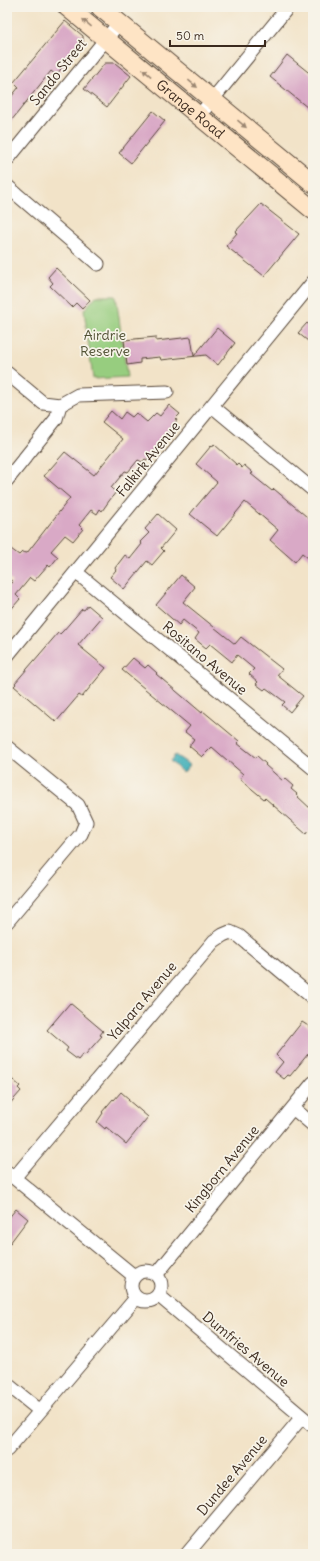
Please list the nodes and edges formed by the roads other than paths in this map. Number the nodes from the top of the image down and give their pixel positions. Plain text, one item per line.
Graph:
1 (67, 7) edge
2 (100, 7) edge
3 (288, 7) edge
4 (120, 23) junction
5 (106, 39) junction
6 (212, 99) junction
7 (199, 116) junction
8 (7, 160) edge
9 (313, 183) edge
10 (7, 186) edge
11 (313, 210) edge
12 (98, 264) dead end
13 (313, 282) edge
14 (7, 373) edge
15 (167, 392) dead end
16 (60, 405) junction
17 (212, 406) junction
18 (7, 480) edge
19 (313, 490) edge
20 (76, 573) junction
21 (8, 652) edge
22 (7, 747) edge
23 (313, 768) edge
24 (7, 922) edge
25 (313, 998) edge
26 (313, 1084) edge
27 (292, 1108) junction
28 (313, 1125) edge
29 (11, 1175) edge
30 (156, 1275) junction
31 (134, 1276) junction
32 (158, 1295) junction
33 (136, 1298) junction
34 (7, 1384) edge
35 (40, 1410) junction
36 (302, 1417) junction
37 (313, 1426) edge
38 (7, 1450) edge
39 (187, 1554) edge

5 -> 1 main road, Grange Road
2 - 4 main road, Grange Road
3 - 6 street
4 - 5 street, Sando Street
4 -> 6 main road, Grange Road
7 -> 5 main road, Grange Road
5 - 8 street, Sando Street
6 - 7 street
6 -> 9 main road, Grange Road
7 - 11 main road, Grange Road
10 - 12 street
13 - 17 street, Falkirk Avenue
14 - 16 street
15 - 16 street
16 - 18 street
17 - 19 street
17 - 20 street, Falkirk Avenue
20 - 21 street, Falkirk Avenue
20 - 23 street, Rositano Avenue
22 - 24 street
25 - 29 street, Yalpara Avenue
26 - 27 street, Kingborn Avenue
27 - 28 street
27 - 30 street, Kingborn Avenue
29 - 31 street
30 - 31 street
30 - 32 street
31 - 33 street
32 - 33 street
32 - 36 street, Dumfries Avenue
33 - 35 street
34 - 35 street
35 - 38 street
36 - 37 street, Dumfries Avenue
36 - 39 street, Dundee Avenue

